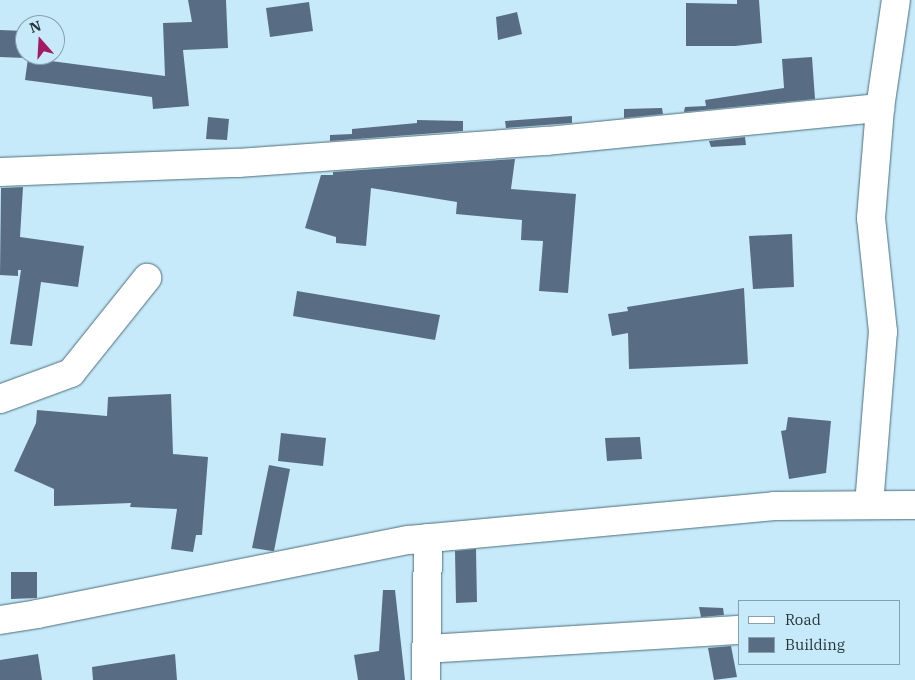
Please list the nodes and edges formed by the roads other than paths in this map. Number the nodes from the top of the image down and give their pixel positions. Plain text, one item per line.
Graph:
1 (896, 0) edge
2 (880, 108) junction
3 (0, 172) edge
4 (147, 278) dead end
5 (0, 399) edge
6 (915, 504) edge
7 (869, 505) junction
8 (428, 538) junction
9 (0, 620) edge
10 (738, 630) edge
11 (426, 649) junction
12 (426, 680) edge

1 - 2 street
2 - 3 street
2 - 7 street
4 - 5 street
6 - 7 street
7 - 8 street
8 - 9 street
8 - 11 street
10 - 11 street
11 - 12 street

